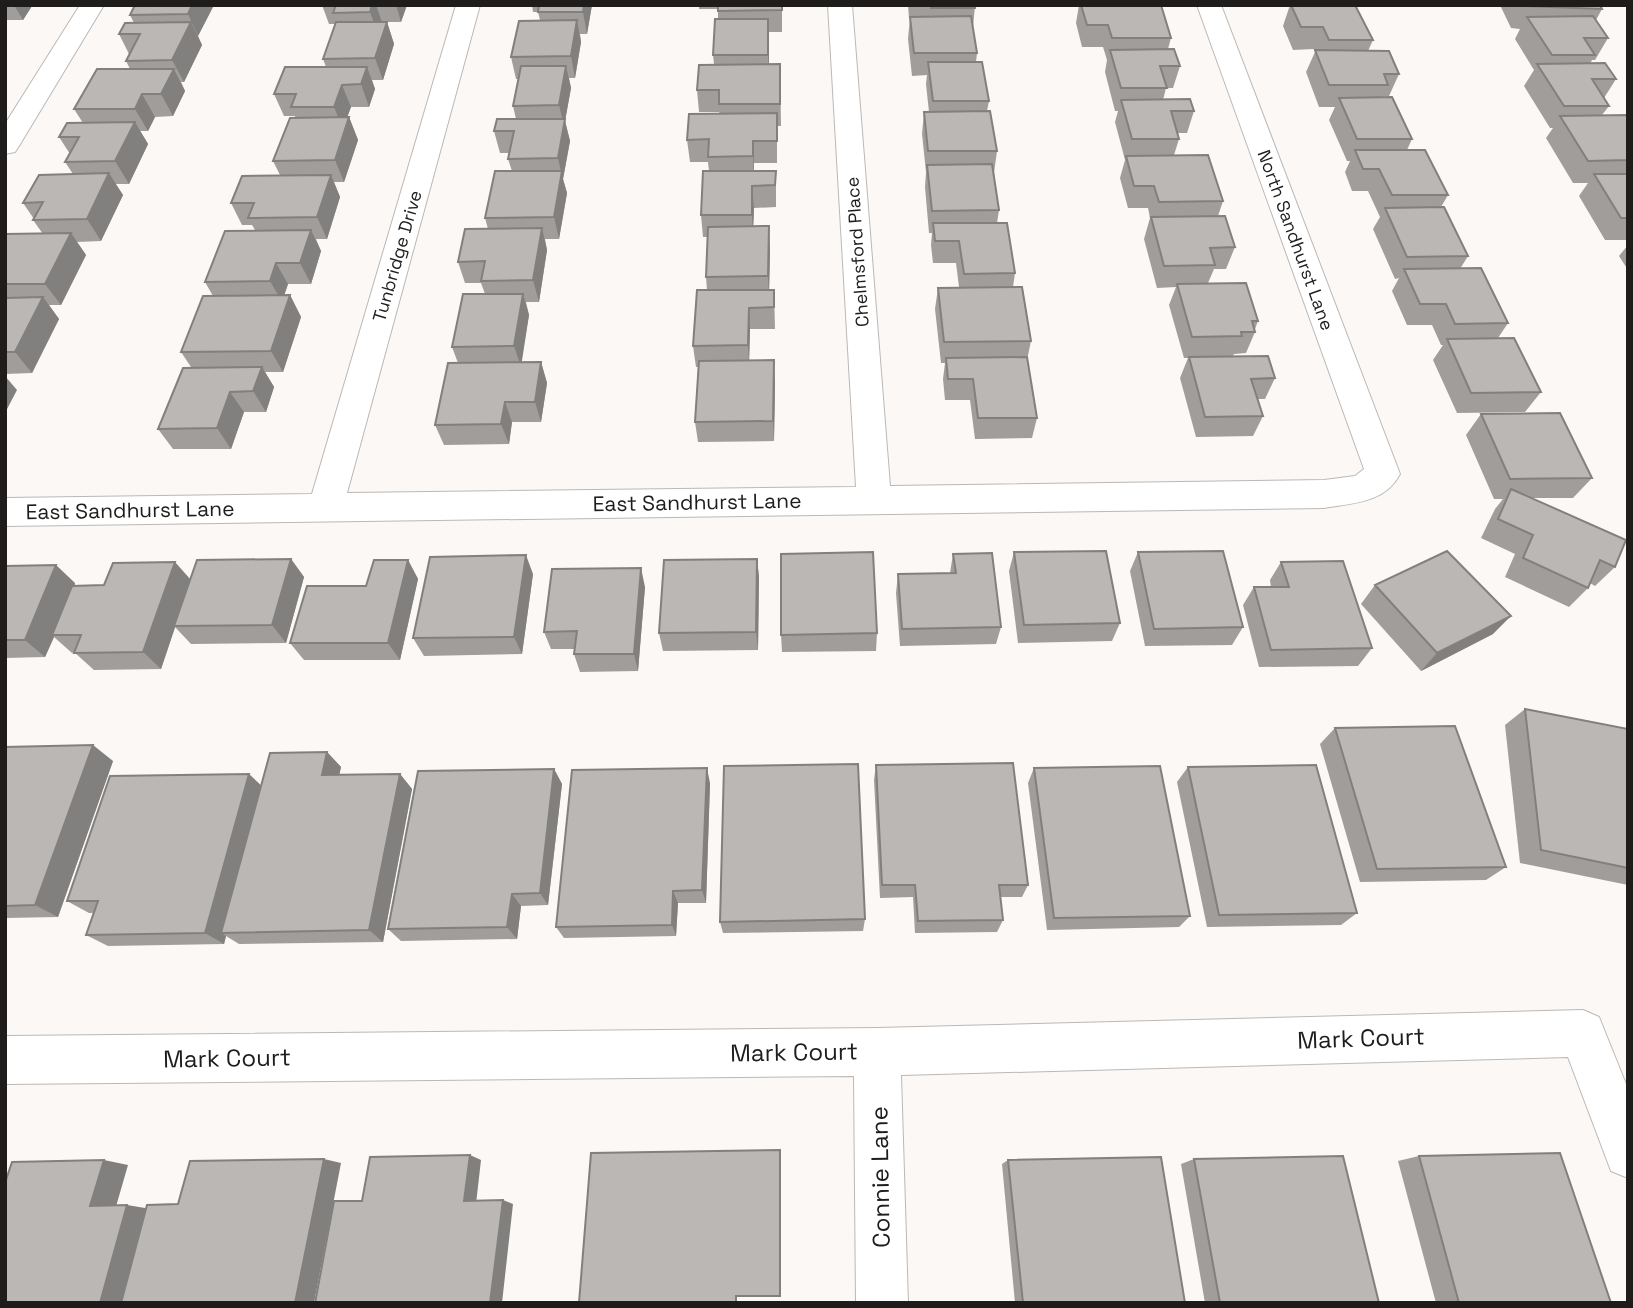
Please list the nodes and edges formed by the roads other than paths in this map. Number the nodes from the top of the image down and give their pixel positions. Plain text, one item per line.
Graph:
1 (92, 5) edge
2 (468, 5) edge
3 (840, 5) edge
4 (1209, 5) edge
5 (5, 146) edge
6 (1383, 474) joint
7 (874, 500) junction
8 (326, 507) junction
9 (5, 512) edge
10 (877, 1052) junction
11 (5, 1060) edge
12 (1628, 1154) edge
13 (882, 1303) edge

1 - 5 street
2 - 8 street, Tunbridge Drive
3 - 7 street, Chelmsford Place
4 - 6 street, North Sandhurst Lane
6 - 7 street, East Sandhurst Lane
7 - 8 street, East Sandhurst Lane
8 - 9 street, East Sandhurst Lane
10 - 11 street, Mark Court
10 - 12 street, Mark Court
10 - 13 street, Connie Lane

